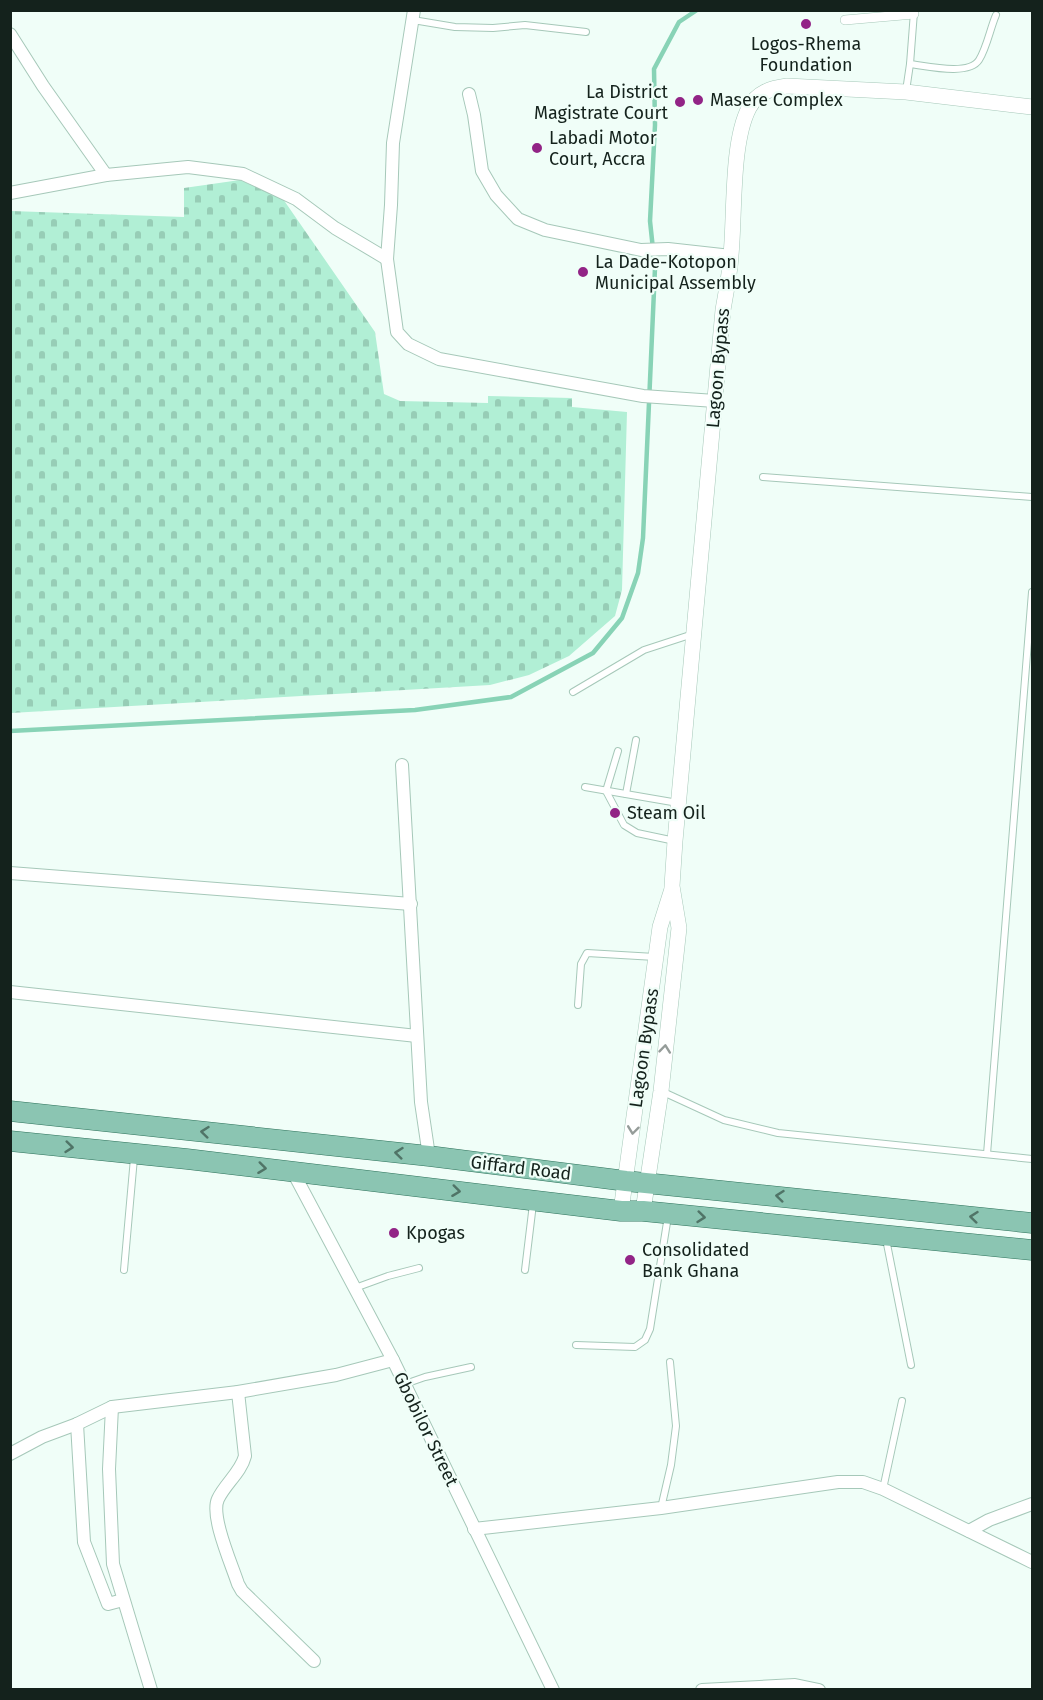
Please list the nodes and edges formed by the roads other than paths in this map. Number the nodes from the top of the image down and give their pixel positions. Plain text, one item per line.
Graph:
1 (914, 12) edge
2 (414, 15) edge
3 (996, 15) dead end
4 (845, 20) dead end
5 (586, 32) dead end
6 (10, 34) edge
7 (910, 64) junction
8 (906, 92) junction
9 (469, 94) dead end
10 (1032, 107) edge
11 (1032, 115) edge
12 (106, 175) junction
13 (10, 193) edge
14 (731, 256) junction
15 (387, 259) junction
16 (715, 401) junction
17 (763, 477) dead end
18 (1032, 497) edge
19 (1032, 592) edge
20 (694, 634) junction
21 (573, 692) dead end
22 (636, 740) dead end
23 (618, 751) dead end
24 (402, 765) dead end
25 (585, 787) dead end
26 (606, 791) junction
27 (626, 794) junction
28 (679, 803) junction
29 (675, 841) junction
30 (10, 873) edge
31 (672, 886) junction
32 (411, 904) junction
33 (656, 957) junction
34 (10, 992) edge
35 (578, 1005) dead end
36 (417, 1036) junction
37 (661, 1091) junction
38 (10, 1111) edge
39 (10, 1141) edge
40 (134, 1154) junction
41 (987, 1154) junction
42 (429, 1156) junction
43 (1032, 1159) edge
44 (293, 1172) junction
45 (626, 1180) junction
46 (648, 1182) junction
47 (533, 1200) junction
48 (621, 1211) junction
49 (643, 1211) junction
50 (669, 1214) junction
51 (1032, 1223) edge
52 (885, 1235) junction
53 (1032, 1250) edge
54 (419, 1268) dead end
55 (124, 1270) dead end
56 (525, 1270) dead end
57 (355, 1288) junction
58 (576, 1345) dead end
59 (393, 1360) junction
60 (670, 1362) dead end
61 (911, 1365) dead end
62 (471, 1367) dead end
63 (404, 1384) junction
64 (238, 1392) junction
65 (902, 1401) dead end
66 (112, 1407) junction
67 (77, 1424) junction
68 (10, 1454) edge
69 (883, 1488) junction
70 (1032, 1504) edge
71 (661, 1508) junction
72 (474, 1529) junction
73 (969, 1531) junction
74 (1032, 1562) edge
75 (123, 1600) junction
76 (314, 1661) dead end
77 (151, 1689) edge
78 (553, 1689) edge
79 (702, 1689) edge
80 (819, 1689) edge

1 - 4 street
1 - 7 lane
2 - 5 lane
2 - 15 street
3 - 7 lane
6 - 12 street
7 - 8 lane
8 - 10 street, Lagoon Bypass
8 - 14 street, Lagoon Bypass
9 - 14 street
10 - 11 lane
12 - 13 street
12 - 15 street
14 - 16 street, Lagoon Bypass
15 - 16 street
16 - 20 street, Lagoon Bypass
17 - 18 lane
19 - 41 lane
20 - 21 lane
20 - 28 street, Lagoon Bypass
22 - 27 lane
23 - 26 lane
24 - 32 street
25 - 26 lane
26 - 27 lane
26 - 29 lane
27 - 28 lane
28 - 29 street, Lagoon Bypass
29 - 31 street, Lagoon Bypass
30 - 32 street
31 - 33 street, Lagoon Bypass
37 -> 31 street, Lagoon Bypass
32 - 36 street
33 - 35 lane
33 -> 45 street, Lagoon Bypass
34 - 36 street
36 - 42 street
37 - 41 lane
37 - 46 street, Lagoon Bypass
42 -> 38 main road, Giffard Road
39 -> 40 main road, Giffard Road
40 -> 44 main road, Giffard Road
40 - 55 lane
41 - 43 lane
42 - 45 main road, Giffard Road
44 -> 47 main road, Giffard Road
44 - 57 street, Gbobilor Street
45 - 46 main road, Giffard Road
45 - 48 street, Lagoon Bypass
46 - 49 street, Lagoon Bypass
51 -> 46 main road, Giffard Road
47 - 48 main road, Giffard Road
47 - 56 lane
48 - 49 main road, Giffard Road
49 - 50 main road, Giffard Road
50 -> 52 main road, Giffard Road
50 - 58 lane
52 - 53 main road, Giffard Road
52 - 61 lane
54 - 57 lane
57 - 59 street, Gbobilor Street
59 - 63 street, Gbobilor Street
59 - 64 street
60 - 71 lane
62 - 63 lane
63 - 72 street, Gbobilor Street
64 - 66 street
64 - 76 street
65 - 69 lane
66 - 67 street
66 - 75 street
67 - 68 street
67 - 75 street
69 - 71 street
69 - 73 street
70 - 73 street
71 - 72 street
72 - 78 street, Gbobilor Street
73 - 74 street
75 - 77 street
79 - 80 street

